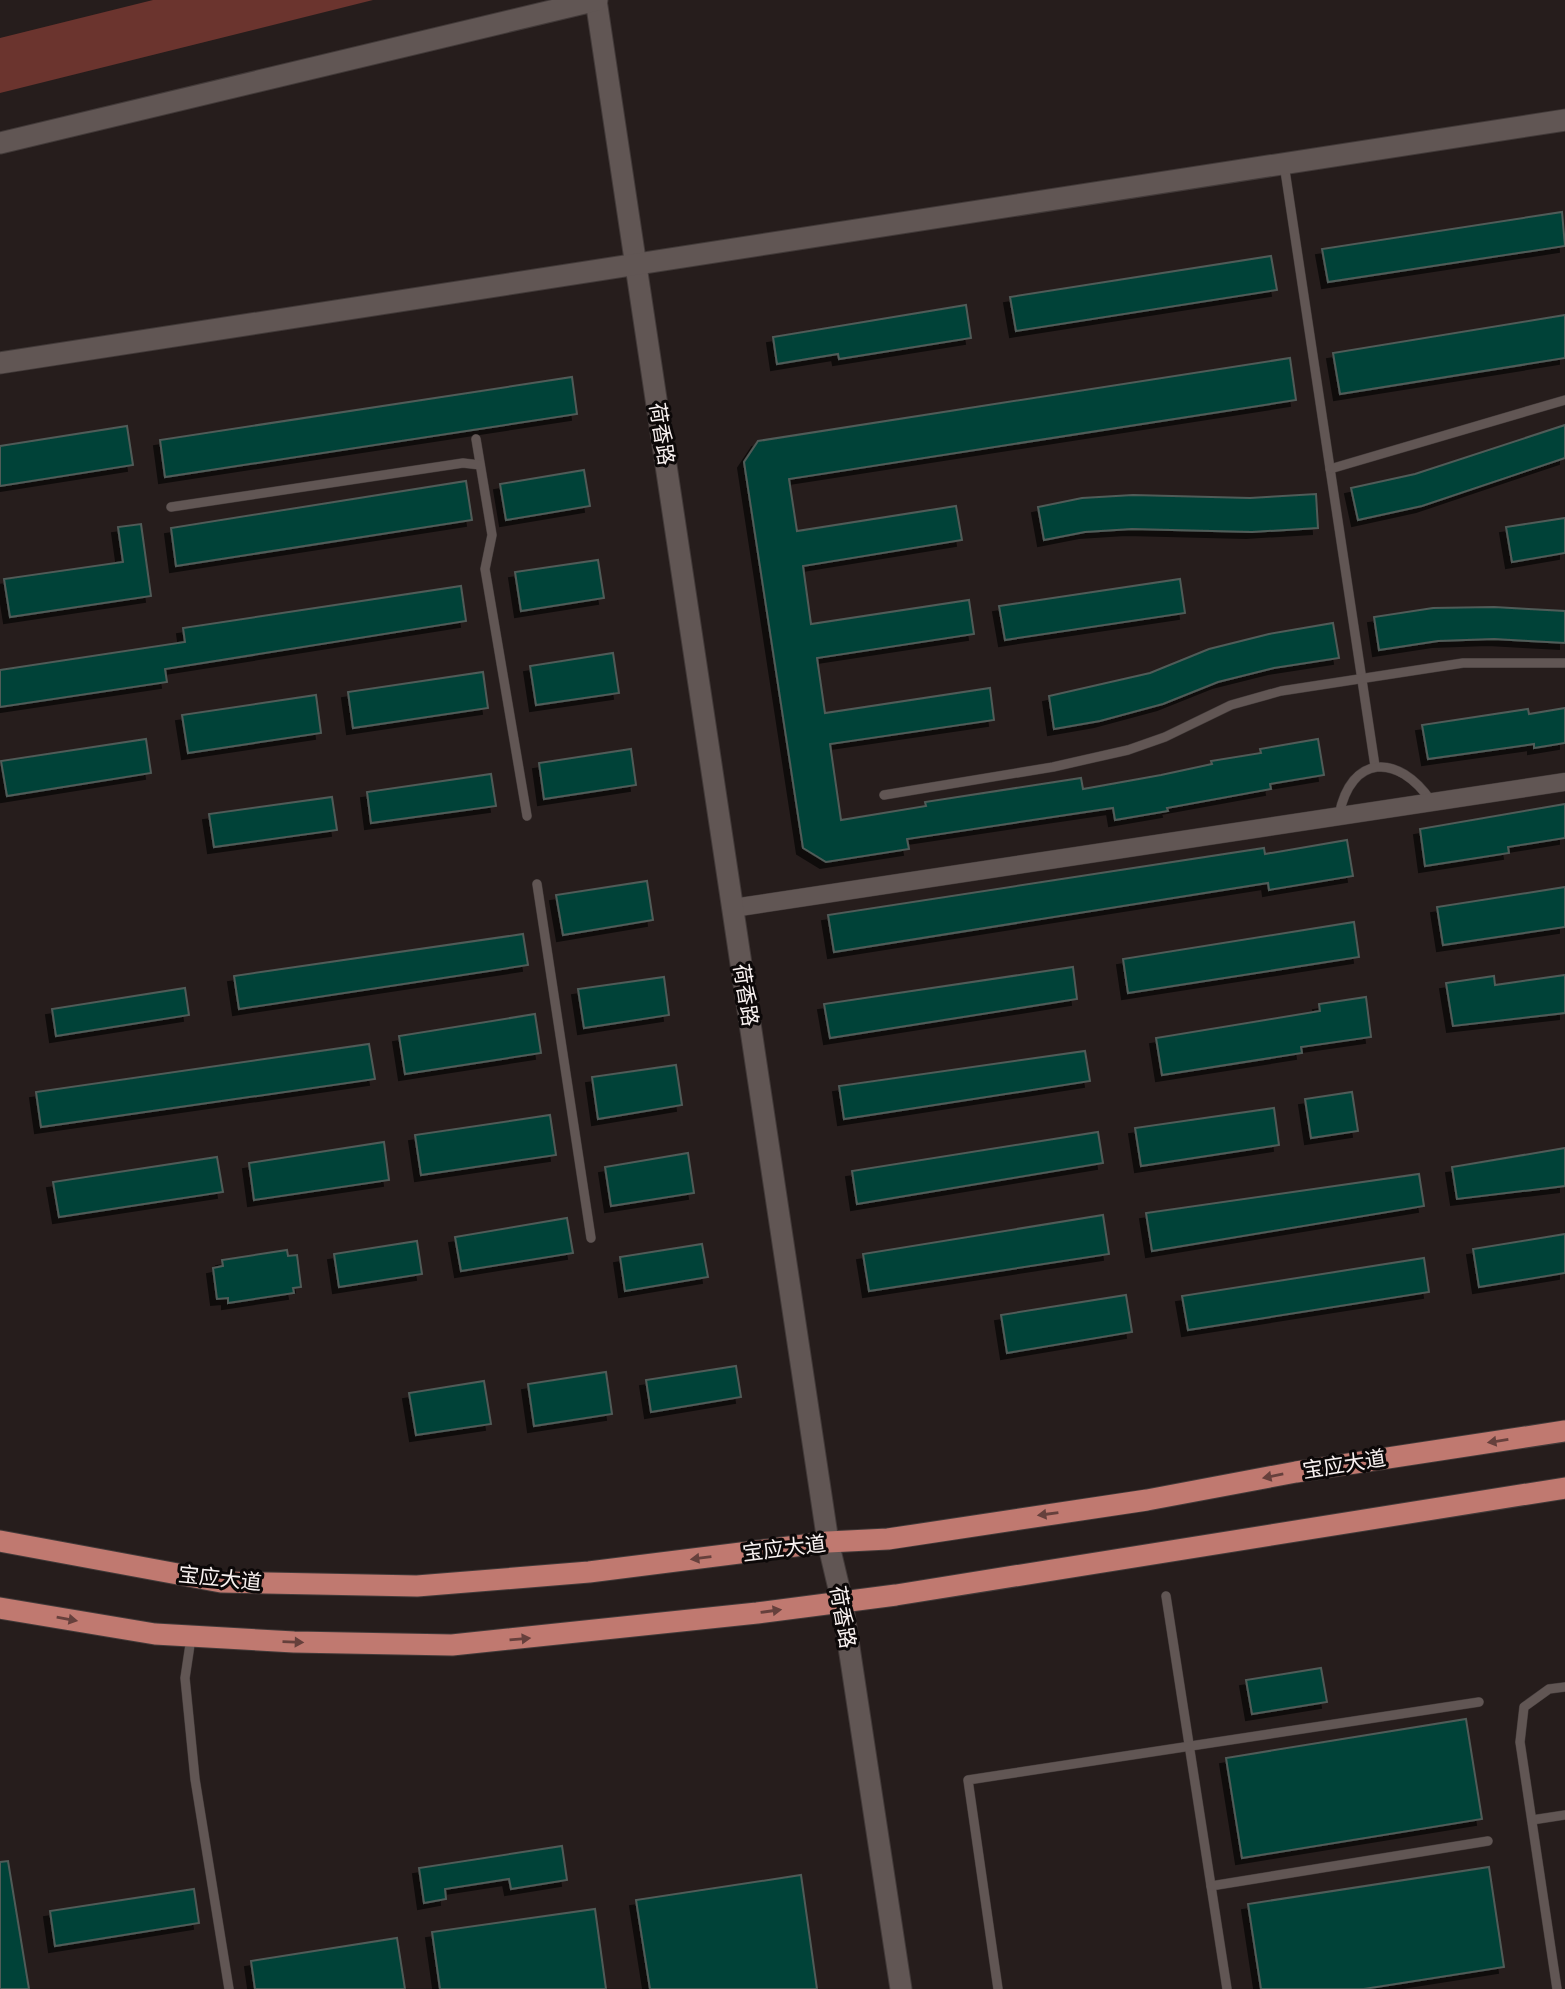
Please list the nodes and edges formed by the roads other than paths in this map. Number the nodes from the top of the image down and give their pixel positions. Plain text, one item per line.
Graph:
1 (596, 0) edge
2 (1565, 120) edge
3 (0, 143) edge
4 (1284, 164) junction
5 (637, 265) junction
6 (0, 363) edge
7 (1565, 400) edge
8 (476, 439) dead end
9 (480, 465) junction
10 (1330, 469) junction
11 (171, 507) dead end
12 (1565, 663) edge
13 (1361, 677) junction
14 (1375, 766) junction
15 (1565, 782) edge
16 (884, 795) dead end
17 (1431, 801) junction
18 (1339, 815) junction
19 (527, 816) dead end
20 (537, 884) dead end
21 (733, 908) junction
22 (591, 1238) dead end
23 (1565, 1431) edge
24 (1565, 1488) edge
25 (0, 1541) edge
26 (828, 1542) junction
27 (1166, 1596) dead end
28 (842, 1601) junction
29 (0, 1608) edge
30 (192, 1636) junction
31 (1565, 1687) edge
32 (1479, 1702) dead end
33 (1189, 1746) junction
34 (1565, 1815) edge
35 (1532, 1820) junction
36 (1488, 1841) dead end
37 (1211, 1886) junction
38 (229, 1989) edge
39 (901, 1989) edge
40 (998, 1989) edge
41 (1227, 1989) edge
42 (1557, 1989) edge

1 - 3 street
1 - 5 street, 荷香路
2 - 4 street
4 - 5 street
4 - 10 lane
5 - 6 street
5 - 21 street, 荷香路
7 - 10 lane
8 - 9 lane
9 - 11 lane
9 - 19 lane
10 - 13 lane
12 - 13 lane
13 - 14 lane
13 - 16 lane
14 - 17 lane
14 - 18 lane
15 - 17 street
17 - 18 street
18 - 21 street
20 - 22 lane
21 - 26 street, 荷香路
23 -> 26 main road, 宝应大道
24 - 28 main road
26 -> 25 main road, 宝应大道
26 - 28 street, 荷香路
27 - 33 lane
30 -> 28 main road
28 - 39 street, 荷香路
29 -> 30 main road
30 - 38 lane
31 - 35 lane
32 - 33 lane
33 - 37 lane
33 - 40 lane
34 - 35 lane
35 - 42 lane
36 - 37 lane
37 - 41 lane

